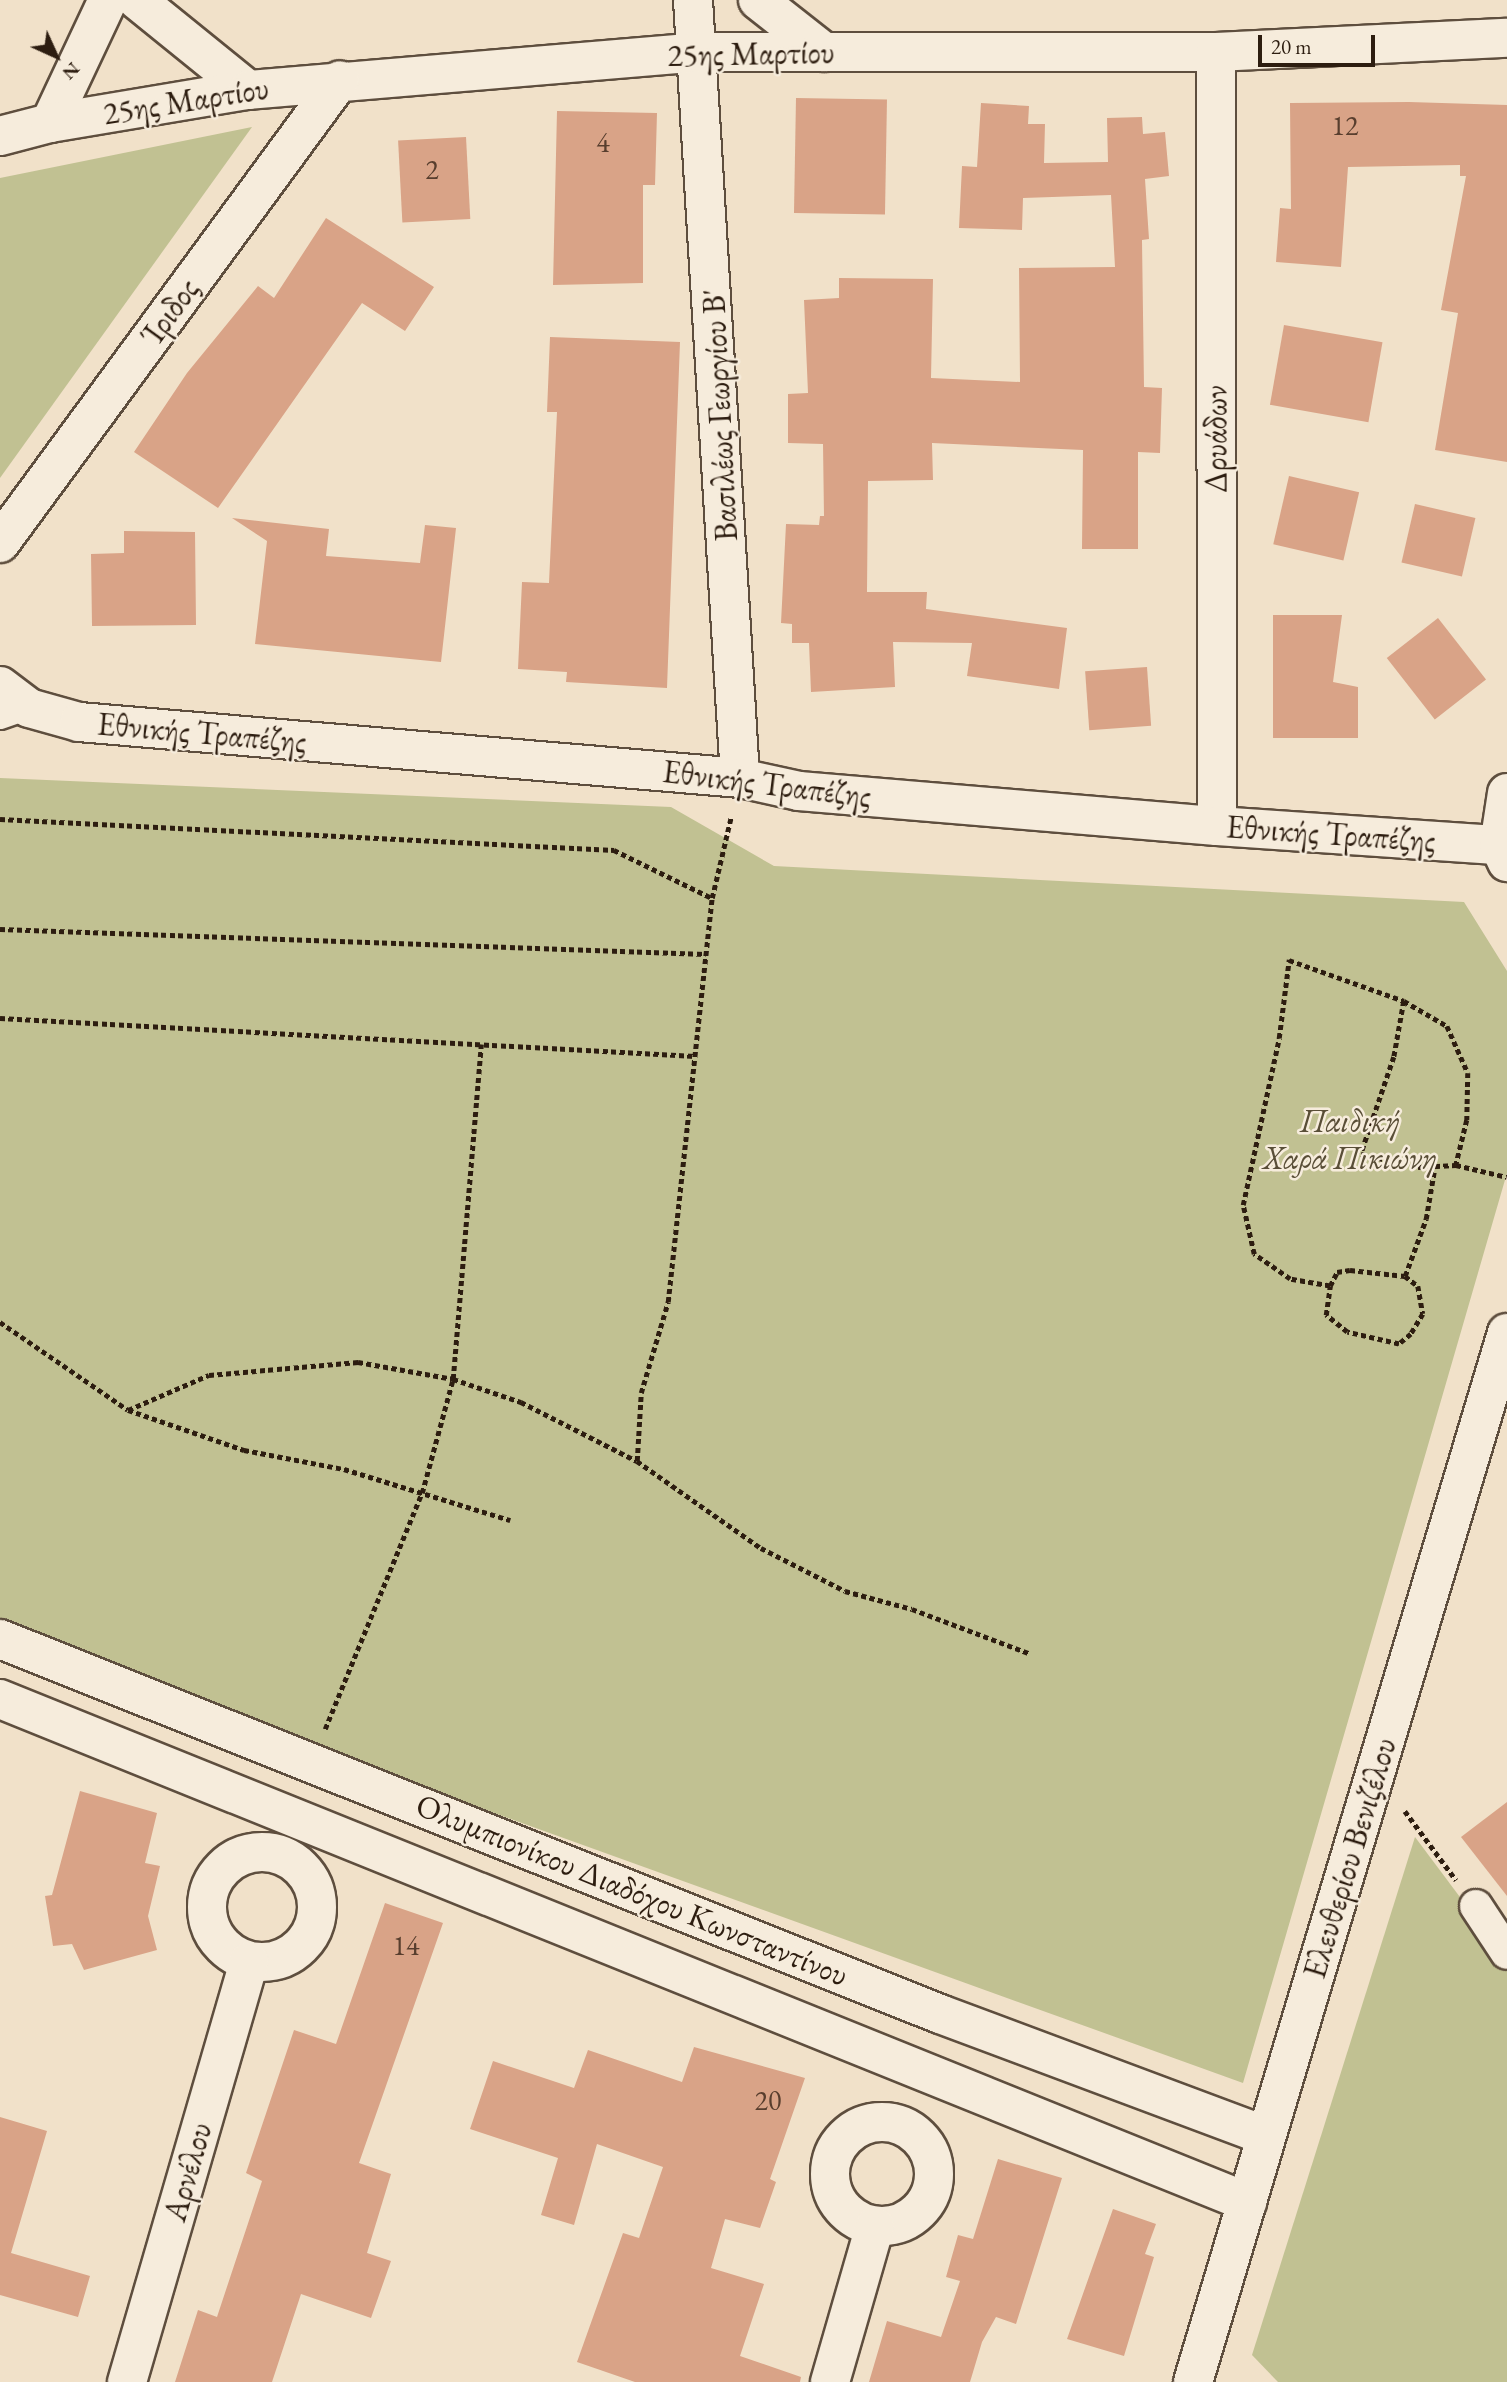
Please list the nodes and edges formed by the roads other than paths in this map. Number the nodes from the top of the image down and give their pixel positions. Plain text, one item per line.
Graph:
1 (108, 0) edge
2 (138, 0) edge
3 (693, 0) edge
4 (758, 0) edge
5 (1507, 38) edge
6 (699, 52) junction
7 (824, 52) junction
8 (1216, 52) junction
9 (341, 80) junction
10 (248, 90) junction
11 (50, 123) junction
12 (0, 136) edge
13 (0, 543) edge
14 (10, 704) edge
15 (740, 778) junction
16 (1507, 793) edge
17 (1217, 826) junction
18 (1504, 850) edge
19 (1507, 1333) edge
20 (0, 1639) edge
21 (0, 1699) edge
22 (1476, 1906) road end
23 (1507, 1953) edge
24 (248, 1961) dead end
25 (1266, 2136) junction
26 (1247, 2202) junction
27 (875, 2226) dead end
28 (127, 2382) edge
29 (830, 2382) edge
30 (1193, 2382) edge

1 - 11 street
2 - 10 street
3 - 6 street, Βασιλέως Γεωργίου Β'
4 - 7 street
5 - 8 street, 25ης Μαρτίου
6 - 7 street, 25ης Μαρτίου
6 - 9 street, 25ης Μαρτίου
6 - 15 street, Βασιλέως Γεωργίου Β'
7 - 8 street, 25ης Μαρτίου
8 - 17 street, Δρυάδων
9 - 10 street, 25ης Μαρτίου
9 - 13 street, Ίριδος
10 - 11 street, 25ης Μαρτίου
11 - 12 street, 25ης Μαρτίου
14 - 15 street, Εθνικής Τραπέζης
15 - 17 street, Εθνικής Τραπέζης
16 - 18 street
17 - 18 street, Εθνικής Τραπέζης
19 - 25 street, Ελευθερίου Βενιζέλου
20 - 25 street, Ολυμπιονίκου Διαδόχου Κωνσταντίνου
21 - 26 street, Ολυμπιονίκου Διαδόχου Κωνσταντίνου
22 - 23 street
24 - 28 street, Αρνέλου
25 - 26 street, Ελευθερίου Βενιζέλου
26 - 30 street, Ελευθερίου Βενιζέλου
27 - 29 street

